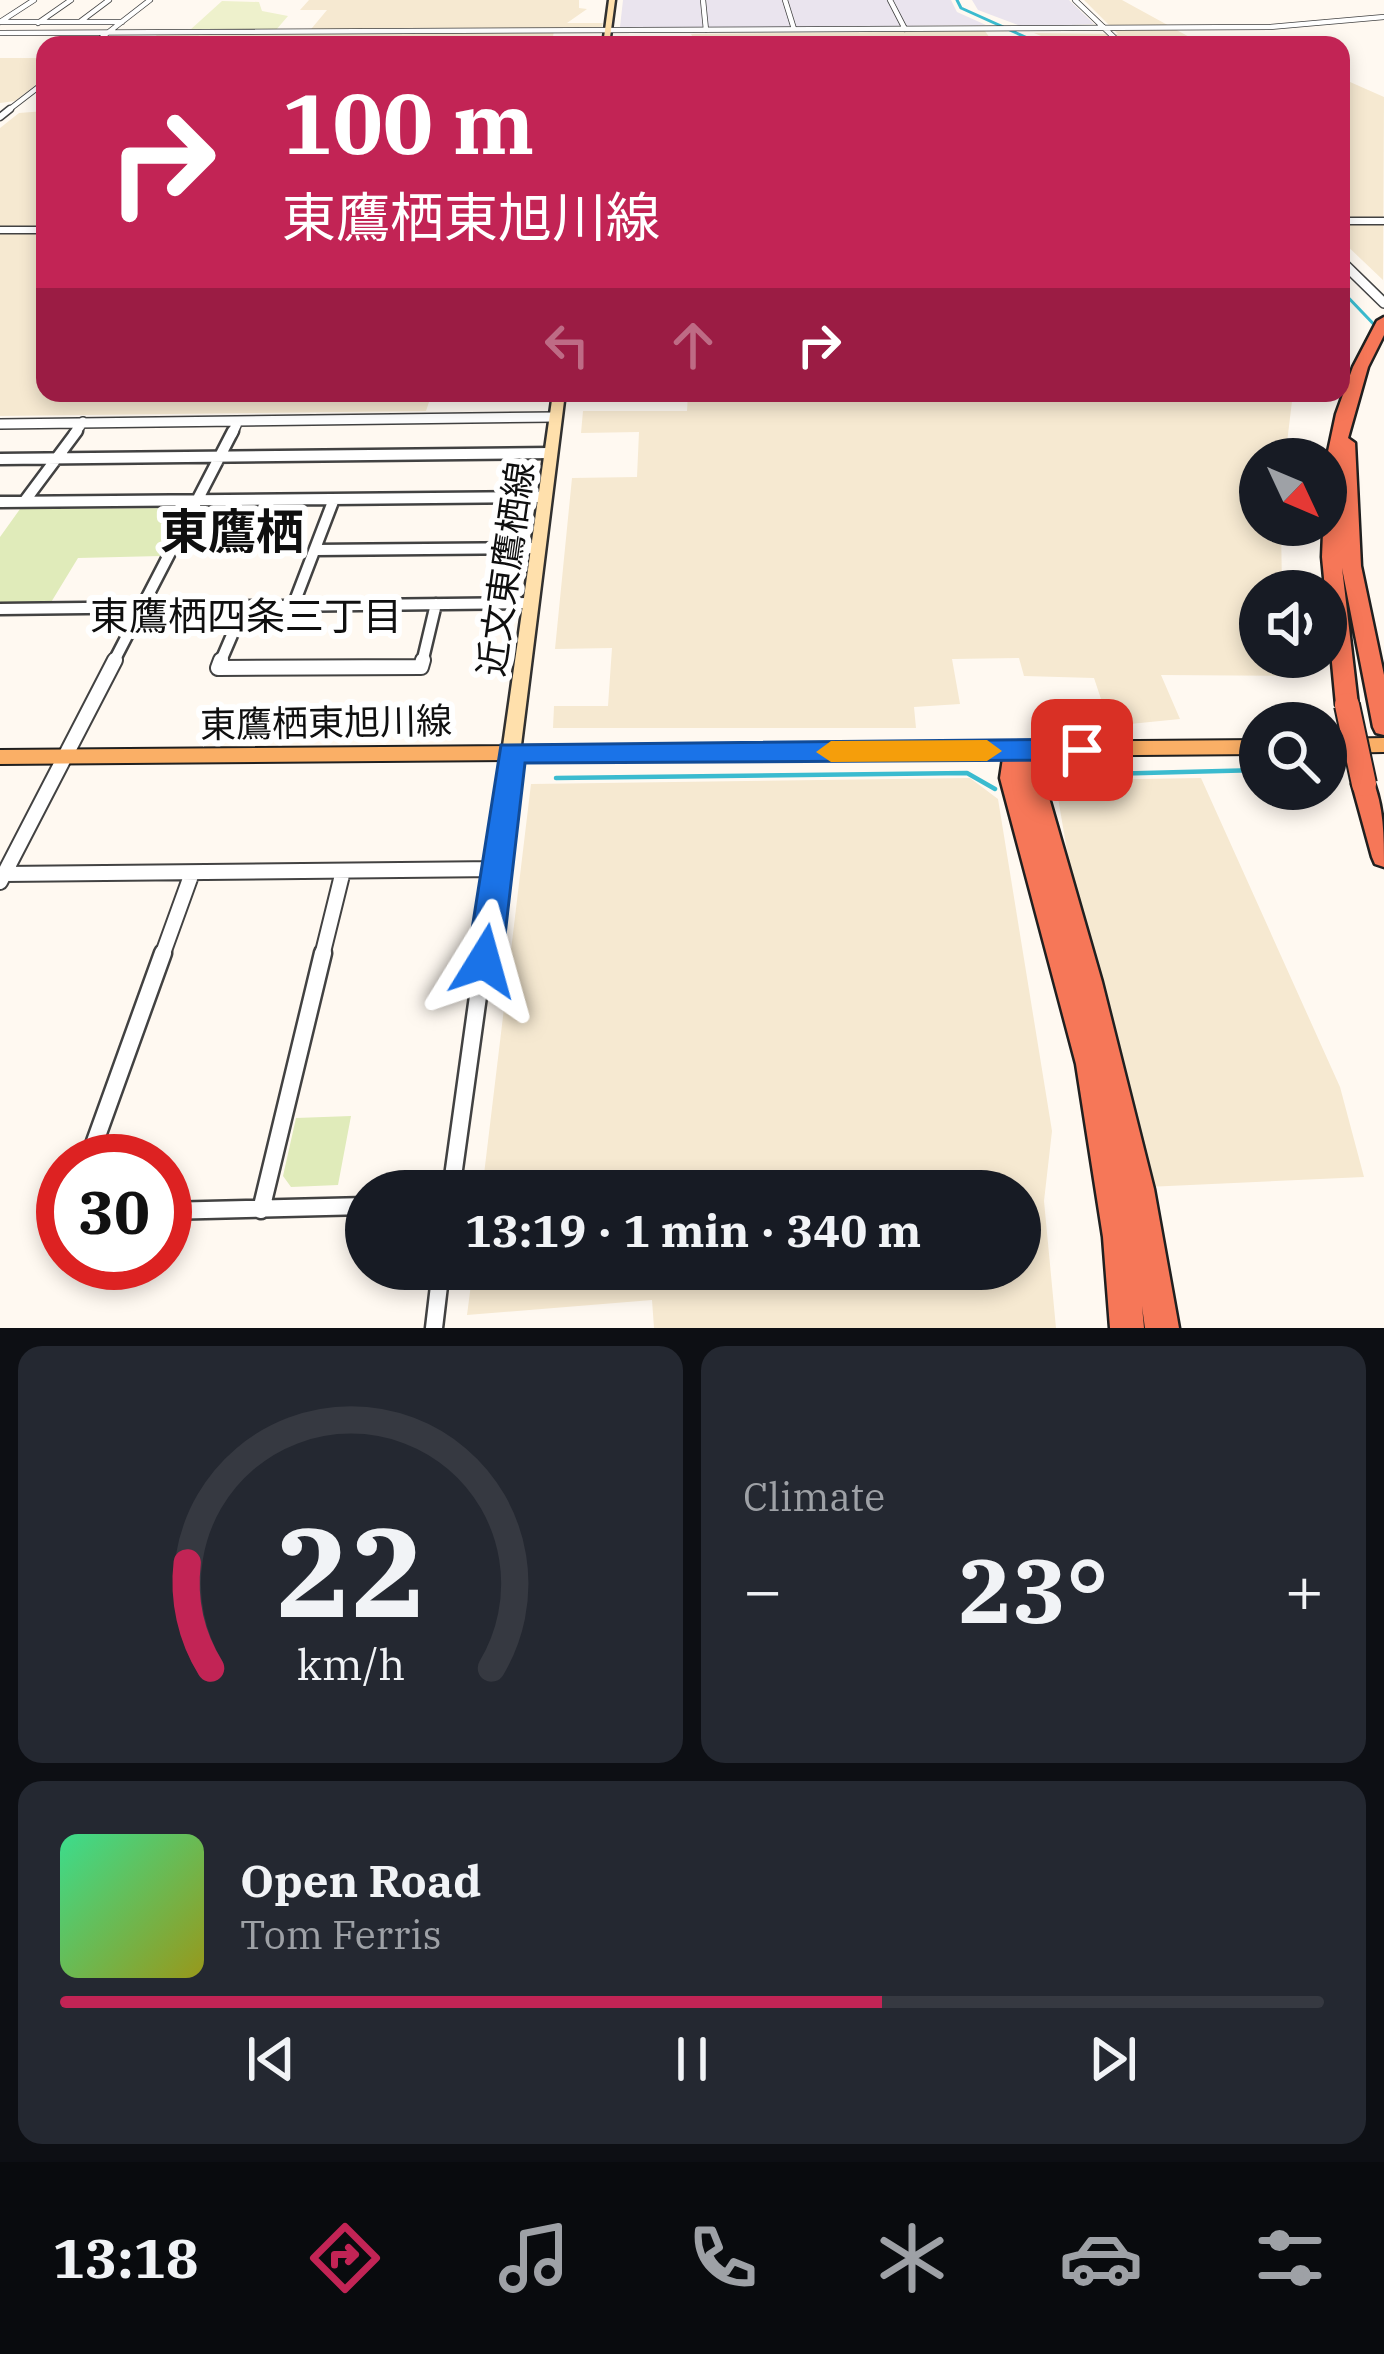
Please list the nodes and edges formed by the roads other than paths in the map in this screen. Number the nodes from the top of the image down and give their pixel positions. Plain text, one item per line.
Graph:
1 (34, 0) edge
2 (71, 0) edge
3 (109, 0) edge
4 (150, 0) edge
5 (612, 0) edge
6 (703, 0) edge
7 (785, 0) edge
8 (890, 0) edge
9 (1076, 0) edge
10 (1384, 16) edge
11 (0, 22) edge
12 (39, 22) junction
13 (79, 22) junction
14 (122, 22) junction
15 (1104, 28) junction
16 (794, 29) junction
17 (905, 29) junction
18 (609, 30) junction
19 (706, 30) junction
20 (108, 32) junction
21 (0, 33) edge
22 (22, 33) junction
23 (103, 36) edge
24 (608, 36) edge
25 (1112, 36) edge
26 (36, 89) edge
27 (0, 117) edge
28 (1350, 221) edge
29 (1384, 221) edge
30 (0, 230) edge
31 (36, 230) edge
32 (1350, 270) edge
33 (1384, 303) edge
34 (1384, 321) edge
35 (1350, 390) edge
36 (558, 402) edge
37 (1346, 402) edge
38 (1347, 402) edge
39 (555, 418) junction
40 (238, 421) junction
41 (83, 422) junction
42 (0, 424) edge
43 (551, 453) junction
44 (220, 456) junction
45 (0, 459) edge
46 (56, 459) junction
47 (544, 497) junction
48 (334, 499) junction
49 (197, 500) junction
50 (0, 502) edge
51 (25, 502) junction
52 (537, 548) junction
53 (314, 550) junction
54 (531, 602) junction
55 (436, 604) junction
56 (293, 606) junction
57 (142, 607) junction
58 (244, 607) junction
59 (0, 609) edge
60 (1382, 719) edge
61 (1384, 745) edge
62 (1347, 746) edge
63 (1239, 747) edge
64 (1013, 751) junction
65 (511, 752) junction
66 (0, 757) edge
67 (65, 757) junction
68 (1384, 857) edge
69 (498, 868) junction
70 (343, 872) junction
71 (193, 873) junction
72 (2, 878) edge
73 (98, 1134) edge
74 (454, 1170) edge
75 (345, 1208) edge
76 (262, 1210) junction
77 (192, 1211) edge
78 (439, 1290) edge
79 (434, 1328) edge
80 (1127, 1328) edge
81 (1162, 1328) edge

1 - 11 street
2 - 12 street
3 - 13 street
4 - 14 street
5 - 18 street
6 - 19 street
7 - 16 street
8 - 17 street
9 - 15 street
10 - 15 street
11 - 12 street
12 - 13 street
12 - 22 street
13 - 14 street
14 - 20 street
15 - 17 street
15 - 25 street
16 - 17 street
16 - 19 street
18 - 19 street
18 - 20 street
18 - 24 street
20 - 22 street
20 - 23 street
21 - 22 street
26 - 27 street
28 - 29 street
30 - 31 street
32 - 33 street
34 - 35 highway
36 - 39 street, 近文東鷹栖線
37 - 68 highway, bridge
38 - 60 highway
39 - 40 street
39 - 43 street, 近文東鷹栖線
40 - 41 street
40 - 44 street
41 - 42 street
41 - 46 street
43 - 44 street
43 - 47 street, 近文東鷹栖線
44 - 46 street
44 - 49 street
45 - 46 street
46 - 51 street
47 - 48 street
47 - 52 street, 近文東鷹栖線
48 - 49 street
48 - 53 street
49 - 51 street
49 - 57 street
50 - 51 street
52 - 53 street
52 - 54 street, 近文東鷹栖線
53 - 56 street
54 - 55 street
54 - 65 street, 近文東鷹栖線
55 - 56 street
55 - 58 street
56 - 58 street
57 - 58 street
57 - 59 street
57 - 67 street
61 - 62 main road
63 - 64 main road, 東鷹栖東旭川線
64 - 65 main road, 東鷹栖東旭川線
64 - 80 highway
64 - 81 highway
65 - 67 main road, 東鷹栖東旭川線
65 - 69 street
66 - 67 main road, 東鷹栖東旭川線
67 - 72 street
69 - 70 street
69 - 74 street
70 - 71 street
70 - 76 street
71 - 72 street
71 - 73 street
75 - 76 street
76 - 77 street
78 - 79 street

